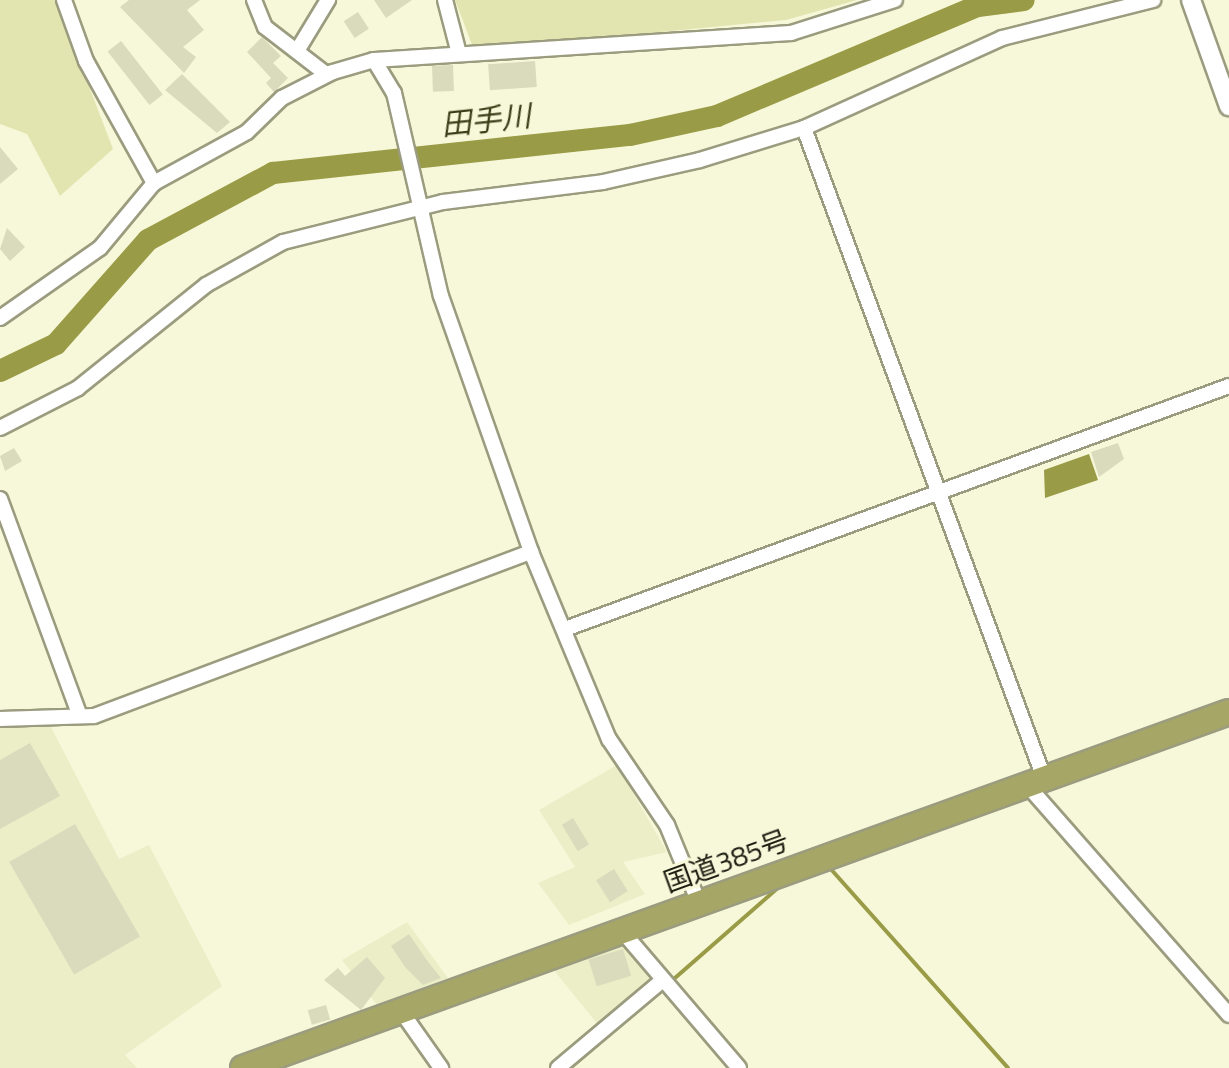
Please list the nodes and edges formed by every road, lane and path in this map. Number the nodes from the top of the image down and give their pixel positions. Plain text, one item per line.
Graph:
1 (64, 0) edge
2 (254, 0) edge
3 (328, 0) edge
4 (445, 0) edge
5 (895, 0) edge
6 (1153, 0) edge
7 (1191, 0) edge
8 (458, 50) junction
9 (297, 51) junction
10 (374, 60) junction
11 (333, 72) junction
12 (1229, 106) edge
13 (804, 128) junction
14 (154, 183) junction
15 (418, 210) junction
16 (0, 318) edge
17 (1229, 386) edge
18 (0, 428) edge
19 (940, 493) junction
20 (0, 499) edge
21 (531, 552) junction
22 (565, 629) junction
23 (1229, 712) edge
24 (80, 716) junction
25 (0, 719) edge
26 (1035, 782) junction
27 (699, 903) junction
28 (622, 931) junction
29 (663, 980) junction
30 (401, 1011) junction
31 (1229, 1015) edge
32 (243, 1068) edge
33 (441, 1068) edge
34 (558, 1068) edge
35 (739, 1068) edge

1 - 14 street
2 - 9 street
3 - 9 street
4 - 8 street
5 - 8 street
6 - 13 street
7 - 12 street
8 - 10 street
9 - 11 street
10 - 11 street
10 - 15 street
11 - 14 street
13 - 15 street
13 - 19 street
14 - 16 street
15 - 18 street
15 - 21 street
17 - 19 street
19 - 22 street
19 - 26 street
20 - 24 street
21 - 22 street
21 - 24 street
22 - 27 street
23 - 26 highway, 国道385号
24 - 25 street
26 - 27 highway, 国道385号
26 - 31 street
27 - 28 highway, 国道385号
28 - 29 street
28 - 30 highway, 国道385号
29 - 34 street
29 - 35 street
30 - 32 highway, 国道385号
30 - 33 street

